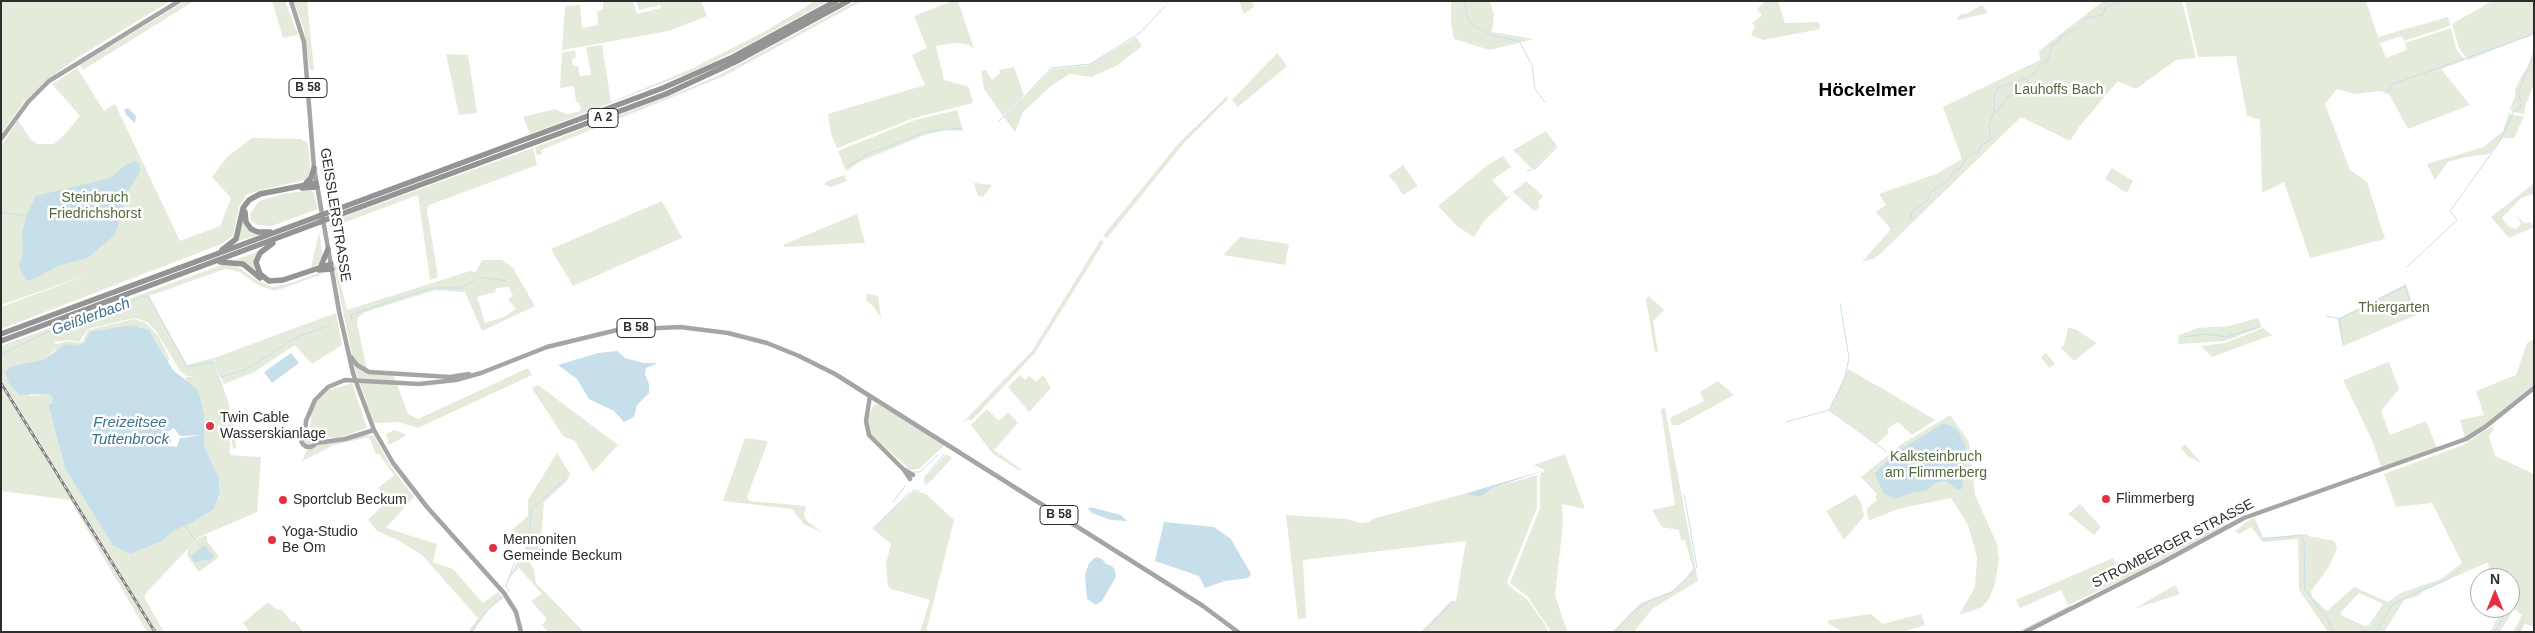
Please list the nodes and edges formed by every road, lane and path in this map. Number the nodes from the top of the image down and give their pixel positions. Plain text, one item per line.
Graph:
1 (179, 1) edge
2 (291, 1) edge
3 (836, 1) edge
4 (848, 1) edge
5 (1, 139) edge
6 (314, 168) junction
7 (303, 184) junction
8 (317, 185) junction
9 (327, 216) junction
10 (319, 219) junction
11 (279, 231) junction
12 (289, 234) junction
13 (328, 249) junction
14 (206, 261) junction
15 (331, 266) junction
16 (320, 267) junction
17 (1, 334) edge
18 (1, 341) edge
19 (349, 355) junction
20 (481, 373) junction
21 (2534, 388) edge
22 (870, 396) junction
23 (875, 399) junction
24 (866, 416) junction
25 (307, 417) junction
26 (374, 430) junction
27 (311, 431) junction
28 (305, 432) junction
29 (317, 437) junction
30 (330, 440) junction
31 (316, 444) junction
32 (912, 477) dead end
33 (521, 632) edge
34 (1238, 632) edge
35 (2025, 632) edge

1 - 5 main road
2 - 6 main road, GEISSLERSTRASSE / B 58
3 - 9 highway, A 2
4 - 9 highway, A 2
6 - 7 highway
6 - 8 main road, GEISSLERSTRASSE / B 58
7 - 8 highway
7 - 14 highway
8 - 11 highway
8 - 13 main road, GEISSLERSTRASSE / B 58
9 - 10 highway, A 2, bridge
10 - 11 highway, A 2
10 - 12 highway, A 2
11 - 14 highway, A 2
12 - 14 highway, A 2
12 - 16 highway
13 - 15 main road, GEISSLERSTRASSE / B 58
13 - 16 highway
14 - 15 highway
14 - 17 highway, A 2
14 - 18 highway, A 2
15 - 16 highway
15 - 19 main road, GEISSLERSTRASSE / B 58
19 - 20 main road
19 - 26 main road, GEISSLERSTRASSE / B 58, bridge
20 - 22 main road, B 58
20 - 25 main road, B 58
21 - 35 main road, STROMBERGER STRASSE
22 - 23 main road, B 58
22 - 24 main road
23 - 24 main road
23 - 34 main road, B 58
24 - 32 main road
25 - 27 main road
25 - 28 main road, B 58
26 - 30 main road
26 - 33 main road, GEISSLERSTRASSE
27 - 28 main road
27 - 29 main road
28 - 31 main road
29 - 30 main road
29 - 31 main road
30 - 31 main road

